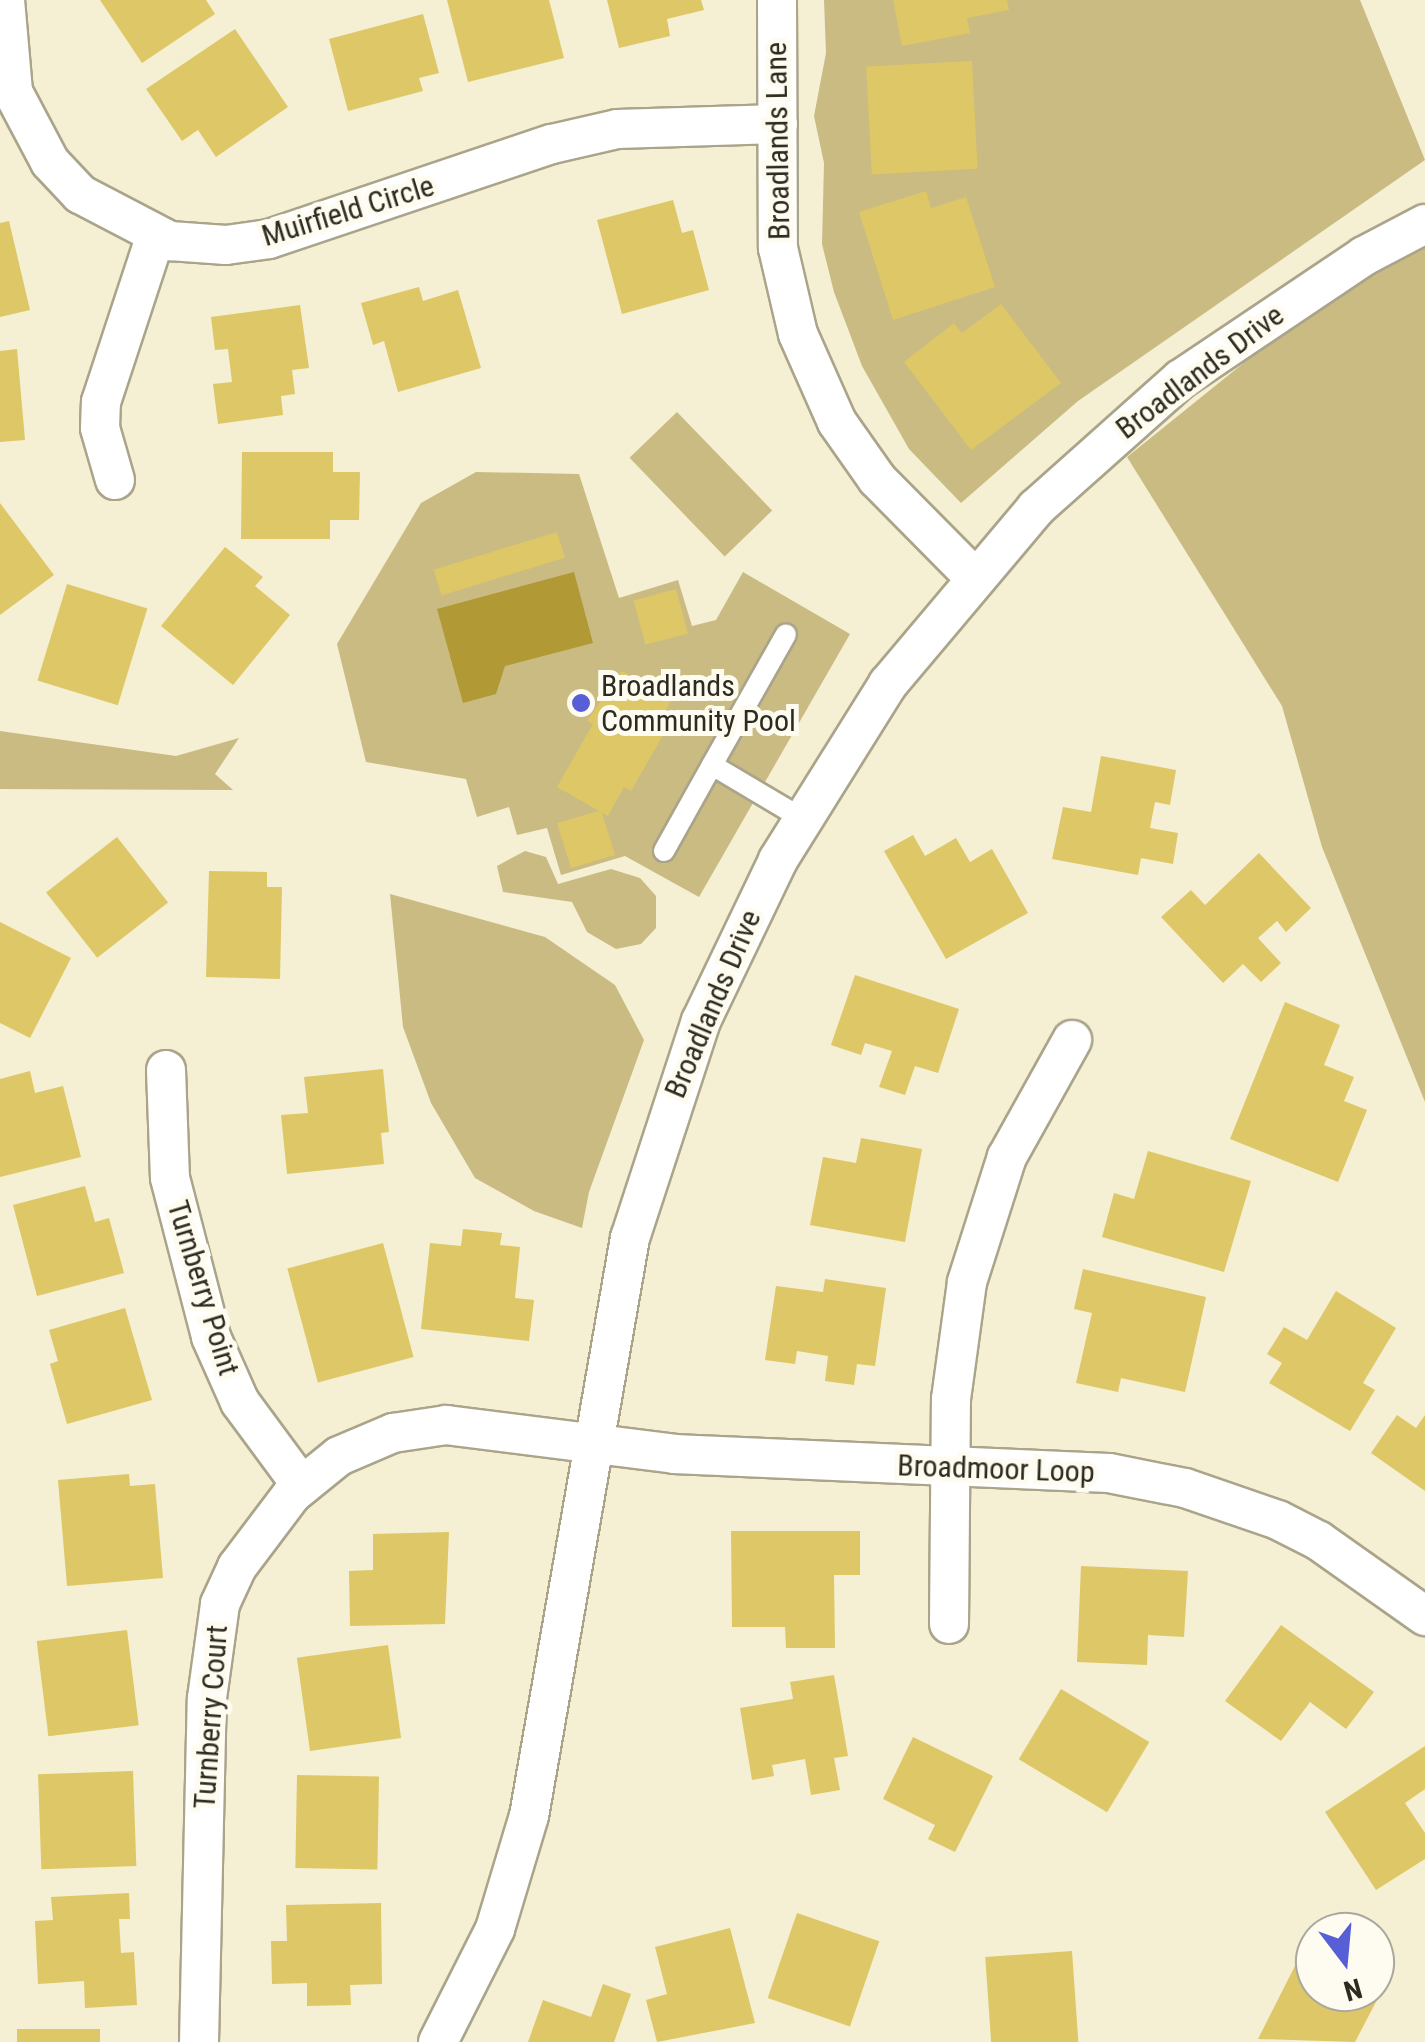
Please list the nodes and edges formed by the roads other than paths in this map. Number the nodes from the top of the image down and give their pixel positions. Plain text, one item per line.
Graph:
1 (5, 0) edge
2 (777, 0) edge
3 (778, 124) junction
4 (1425, 224) edge
5 (155, 238) junction
6 (114, 480) dead end
7 (975, 578) junction
8 (786, 634) dead end
9 (712, 764) junction
10 (803, 819) junction
11 (664, 851) dead end
12 (1072, 1040) dead end
13 (166, 1070) dead end
14 (592, 1441) junction
15 (951, 1466) junction
16 (302, 1486) junction
17 (1425, 1616) edge
18 (949, 1624) dead end
19 (199, 2042) edge
20 (438, 2042) edge

1 - 5 street, Muirfield Circle
2 - 3 street, Broadlands Lane
3 - 5 street, Muirfield Circle
3 - 7 street, Broadlands Lane
4 - 7 street, Broadlands Drive
5 - 6 street
7 - 10 street, Broadlands Drive
8 - 9 lane
9 - 10 lane
9 - 11 lane
10 - 14 street, Broadlands Drive
12 - 15 street
13 - 16 street, Turnberry Point
14 - 15 street, Broadmoor Loop
14 - 16 street, Turnberry Court
14 - 20 street, Broadlands Drive
15 - 17 street, Broadmoor Loop
15 - 18 street
16 - 19 street, Turnberry Court

